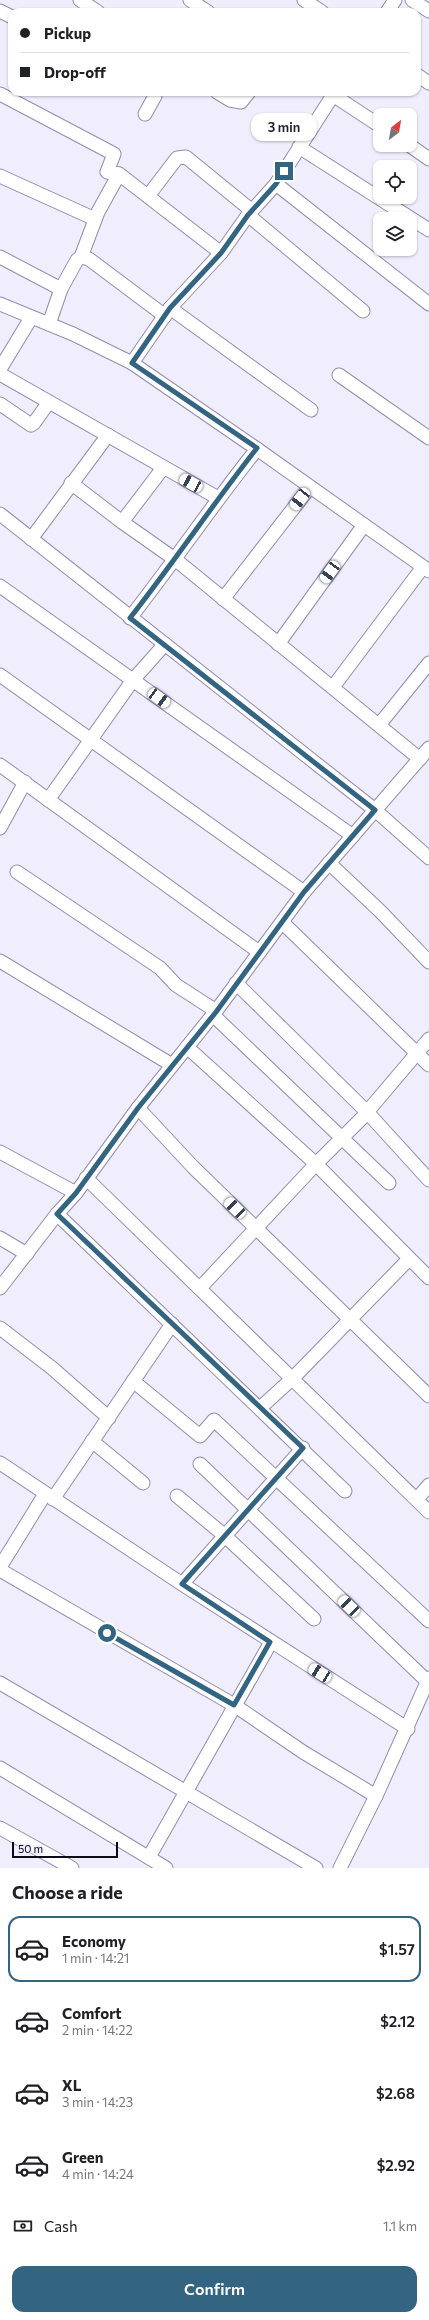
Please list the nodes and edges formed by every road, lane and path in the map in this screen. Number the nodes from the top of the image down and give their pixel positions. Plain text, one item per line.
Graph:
1 (80, 0) edge
2 (190, 0) edge
3 (412, 0) edge
4 (92, 8) edge
5 (202, 8) edge
6 (429, 11) edge
7 (0, 94) edge
8 (153, 96) edge
9 (224, 96) edge
10 (246, 96) edge
11 (332, 96) edge
12 (338, 96) edge
13 (146, 114) dead end
14 (373, 121) edge
15 (299, 147) junction
16 (417, 150) edge
17 (429, 158) edge
18 (119, 174) junction
19 (0, 176) edge
20 (276, 184) junction
21 (148, 196) junction
22 (250, 213) junction
23 (95, 219) junction
24 (429, 230) edge
25 (221, 253) junction
26 (0, 257) edge
27 (81, 257) junction
28 (61, 289) junction
29 (0, 304) edge
30 (429, 304) edge
31 (363, 311) dead end
32 (168, 312) junction
33 (31, 318) junction
34 (49, 324) junction
35 (132, 363) junction
36 (0, 369) edge
37 (0, 374) edge
38 (339, 375) dead end
39 (49, 402) junction
40 (0, 404) edge
41 (311, 410) dead end
42 (108, 434) junction
43 (429, 438) edge
44 (257, 448) junction
45 (163, 468) junction
46 (71, 483) junction
47 (310, 487) junction
48 (218, 498) junction
49 (0, 514) edge
50 (122, 522) junction
51 (364, 525) junction
52 (31, 538) junction
53 (176, 560) junction
54 (426, 569) edge
55 (0, 586) edge
56 (224, 599) junction
57 (130, 618) junction
58 (165, 644) junction
59 (278, 644) junction
60 (429, 663) edge
61 (0, 675) edge
62 (133, 680) junction
63 (333, 687) junction
64 (379, 725) junction
65 (92, 740) junction
66 (426, 752) edge
67 (0, 765) edge
68 (25, 782) junction
69 (48, 800) junction
70 (375, 810) junction
71 (0, 828) edge
72 (352, 836) junction
73 (429, 858) edge
74 (329, 863) junction
75 (17, 872) dead end
76 (304, 892) junction
77 (283, 923) junction
78 (259, 952) junction
79 (0, 961) edge
80 (429, 962) edge
81 (236, 983) junction
82 (214, 1013) junction
83 (429, 1039) edge
84 (187, 1047) junction
85 (417, 1053) junction
86 (172, 1065) junction
87 (429, 1065) edge
88 (138, 1108) junction
89 (367, 1112) junction
90 (343, 1138) junction
91 (0, 1152) edge
92 (316, 1164) junction
93 (86, 1178) junction
94 (429, 1180) edge
95 (389, 1183) dead end
96 (76, 1193) junction
97 (57, 1214) junction
98 (256, 1228) junction
99 (0, 1238) edge
100 (27, 1254) junction
101 (409, 1259) junction
102 (429, 1278) edge
103 (0, 1288) edge
104 (200, 1288) junction
105 (350, 1318) junction
106 (172, 1324) junction
107 (0, 1328) edge
108 (293, 1378) junction
109 (133, 1381) junction
110 (429, 1396) edge
111 (260, 1408) junction
112 (109, 1418) junction
113 (92, 1441) junction
114 (303, 1448) junction
115 (0, 1464) edge
116 (200, 1464) dead end
117 (277, 1478) junction
118 (143, 1483) dead end
119 (429, 1485) edge
120 (345, 1491) dead end
121 (177, 1496) dead end
122 (49, 1497) junction
123 (416, 1499) junction
124 (249, 1509) junction
125 (429, 1512) edge
126 (225, 1536) junction
127 (0, 1567) edge
128 (0, 1570) edge
129 (182, 1584) junction
130 (314, 1619) dead end
131 (429, 1621) edge
132 (270, 1642) junction
133 (428, 1680) edge
134 (0, 1683) edge
135 (234, 1705) junction
136 (408, 1729) junction
137 (0, 1768) edge
138 (185, 1792) junction
139 (376, 1796) junction
140 (0, 1828) edge
141 (149, 1857) junction
142 (72, 1868) edge
143 (166, 1868) edge
144 (316, 1868) edge
145 (340, 1868) edge

1 - 4 street
2 - 5 street
3 - 6 street
7 - 18 street
8 - 13 street
9 - 10 street
11 - 15 street
12 - 14 street
15 - 20 street
15 - 24 street
16 - 17 street
18 - 21 street
18 - 23 street
19 - 23 street
20 - 22 street
20 - 30 street
21 - 22 street
21 - 25 street
22 - 25 street
22 - 31 street
23 - 27 street
25 - 32 street
26 - 28 street
27 - 28 street
27 - 32 street
28 - 34 street
29 - 33 street
32 - 35 street
32 - 41 street
33 - 34 street
33 - 36 street
34 - 35 street
35 - 44 street
37 - 39 street
38 - 43 street
39 - 40 street
39 - 42 street
42 - 45 street
42 - 46 street
44 - 47 street
44 - 48 street
45 - 48 street
45 - 50 street
46 - 50 street
46 - 52 street
47 - 51 street
47 - 56 street
48 - 53 street
49 - 52 street
50 - 53 street
51 - 54 street
51 - 59 street
52 - 57 street
53 - 56 street
53 - 57 street
54 - 63 street
55 - 62 street
56 - 59 street
57 - 58 street
58 - 62 street
58 - 70 street
59 - 63 street
60 - 64 street
61 - 65 street
62 - 65 street
62 - 72 street
63 - 64 street
64 - 66 street
65 - 69 street
65 - 76 street
66 - 70 street
67 - 68 street
68 - 69 street
68 - 71 street
69 - 78 street
70 - 72 street
70 - 73 street
72 - 74 street
74 - 76 street
74 - 80 street
75 - 82 street
76 - 77 street
77 - 78 street
77 - 85 street
78 - 81 street
79 - 86 street
81 - 82 street
81 - 89 street
82 - 84 street
82 - 90 street
83 - 85 street
84 - 86 street
84 - 92 street
85 - 87 street
85 - 89 street
86 - 88 street
88 - 93 street
88 - 98 street
89 - 90 street
89 - 94 street
90 - 92 street
90 - 95 street
91 - 96 street
92 - 98 street
92 - 101 street
93 - 96 street
93 - 104 street
96 - 97 street
97 - 100 street
97 - 106 street
98 - 104 street
98 - 105 street
99 - 100 street
100 - 103 street
101 - 102 street
101 - 105 street
104 - 108 street
105 - 108 street
105 - 110 street
106 - 109 street
106 - 111 street
107 - 112 street
108 - 111 street
108 - 123 street
109 - 112 street
109 - 117 street
111 - 114 street
112 - 113 street
113 - 118 street
113 - 122 street
114 - 117 street
114 - 120 street
115 - 122 street
116 - 124 street
117 - 124 street
117 - 131 street
119 - 123 street
121 - 126 street
122 - 127 street
122 - 129 street
123 - 125 street
124 - 126 street
124 - 133 street
126 - 129 street
126 - 130 street
128 - 135 street
129 - 132 street
132 - 135 street
132 - 136 street
133 - 136 street
134 - 138 street
135 - 138 street
135 - 139 street
136 - 139 street
137 - 141 street
138 - 141 street
138 - 144 street
139 - 145 street
140 - 142 street
141 - 143 street

